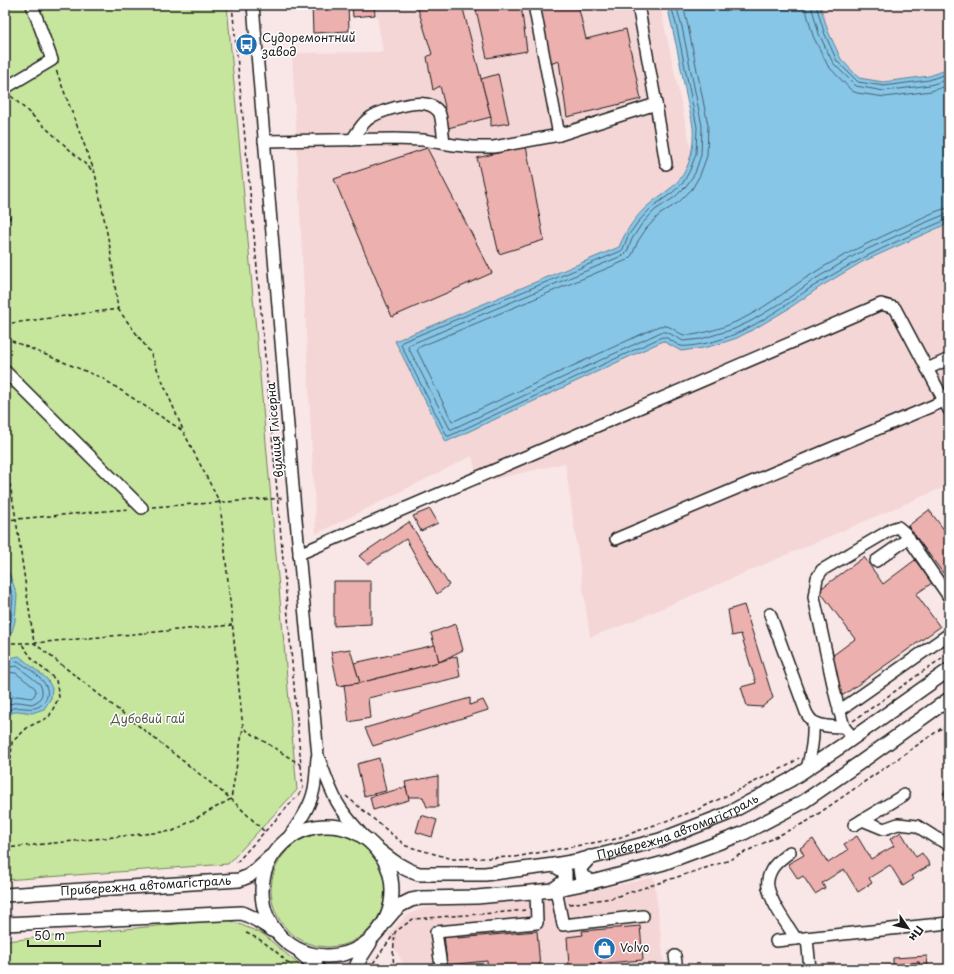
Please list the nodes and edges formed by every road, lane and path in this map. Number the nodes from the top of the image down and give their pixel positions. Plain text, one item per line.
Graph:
1 (32, 5) edge
2 (232, 5) edge
3 (253, 5) edge
4 (534, 5) edge
5 (638, 5) edge
6 (52, 60) junction
7 (8, 92) edge
8 (656, 104) junction
9 (559, 135) junction
10 (352, 140) junction
11 (264, 142) junction
12 (444, 143) junction
13 (666, 164) dead end
14 (95, 173) junction
15 (5, 188) edge
16 (6, 201) edge
17 (5, 226) edge
18 (118, 309) junction
19 (5, 324) edge
20 (5, 338) edge
21 (949, 359) edge
22 (928, 369) junction
23 (5, 371) edge
24 (947, 406) edge
25 (184, 431) junction
26 (5, 456) edge
27 (142, 508) dead end
28 (909, 538) junction
29 (616, 539) dead end
30 (299, 554) junction
31 (876, 561) dead end
32 (948, 593) edge
33 (770, 614) dead end
34 (232, 625) junction
35 (949, 634) edge
36 (21, 643) junction
37 (34, 643) junction
38 (5, 644) edge
39 (949, 653) edge
40 (949, 670) edge
41 (949, 699) edge
42 (840, 711) junction
43 (813, 722) junction
44 (844, 727) junction
45 (243, 728) junction
46 (853, 738) junction
47 (812, 749) junction
48 (318, 756) junction
49 (301, 766) junction
50 (807, 769) junction
51 (5, 772) edge
52 (904, 795) dead end
53 (345, 796) dead end
54 (231, 798) junction
55 (265, 832) junction
56 (366, 839) junction
57 (286, 841) junction
58 (949, 844) edge
59 (5, 848) edge
60 (376, 848) junction
61 (275, 852) junction
62 (790, 852) dead end
63 (590, 857) junction
64 (237, 862) dead end
65 (554, 865) junction
66 (592, 882) junction
67 (554, 890) junction
68 (536, 892) junction
69 (5, 895) edge
70 (643, 916) dead end
71 (413, 919) dead end
72 (949, 922) edge
73 (5, 924) edge
74 (383, 924) junction
75 (395, 932) junction
76 (246, 933) dead end
77 (279, 935) junction
78 (374, 937) junction
79 (802, 938) junction
80 (776, 941) dead end
81 (290, 945) junction
82 (675, 956) dead end
83 (441, 966) dead end
84 (294, 969) edge
85 (318, 969) edge
86 (355, 969) edge
87 (369, 969) edge
88 (394, 969) edge
89 (677, 969) edge
90 (810, 969) edge

1 - 6 street
2 - 49 path
3 - 11 street, вулиця Глісерна
4 - 9 street
5 - 8 street
6 - 7 street
6 - 14 path
7 - 14 path
8 - 9 street
8 - 13 street
9 - 12 street
10 - 11 street
10 - 12 street
10 - 12 street
11 - 30 street, вулиця Глісерна
14 - 18 path
15 - 16 path
16 - 17 path
18 - 19 path
18 - 25 path
20 - 25 path
21 - 22 street
22 - 24 street
22 - 30 street
23 - 27 street
24 - 29 street
25 - 34 path
26 - 37 path
28 - 31 street
28 - 32 street
28 - 42 street
30 - 48 street, вулиця Глісерна
33 - 43 street
34 - 37 path
34 - 45 path
35 - 42 street
36 - 37 path
36 - 38 path
36 - 51 path
37 - 54 path
39 - 44 path
40 - 46 main road, Прибережна автомагістраль
41 - 66 main road, Прибережна автомагістраль
42 - 44 street
43 - 44 street
43 - 47 street
44 - 46 street
45 - 49 path
45 - 54 path
46 - 50 main road, Прибережна автомагістраль
47 - 50 street
47 - 53 path
48 - 56 street, вулиця Глісерна
48 - 57 street
49 - 55 path
50 - 63 main road, Прибережна автомагістраль
52 - 58 street
54 - 55 path
54 - 59 path
55 - 64 path
56 - 57 main road, Прибережна автомагістраль
56 - 60 main road, Прибережна автомагістраль
57 - 61 main road, Прибережна автомагістраль
60 - 65 main road, Прибережна автомагістраль
60 - 74 main road, Прибережна автомагістраль
61 - 69 main road, Прибережна автомагістраль
61 - 77 main road, Прибережна автомагістраль
62 - 79 street
63 - 65 main road, Прибережна автомагістраль
63 - 66 main road
65 - 67 main road
66 - 67 main road, Прибережна автомагістраль
67 - 68 main road, Прибережна автомагістраль
67 - 70 street
68 - 74 main road, Прибережна автомагістраль
68 - 83 street
71 - 75 path
72 - 79 street
73 - 77 main road
74 - 78 main road, Прибережна автомагістраль
75 - 87 path
75 - 88 path
76 - 84 path
77 - 81 main road, Прибережна автомагістраль
78 - 81 main road, Прибережна автомагістраль
78 - 86 main road
79 - 80 street
79 - 90 street
81 - 85 main road
82 - 89 street

